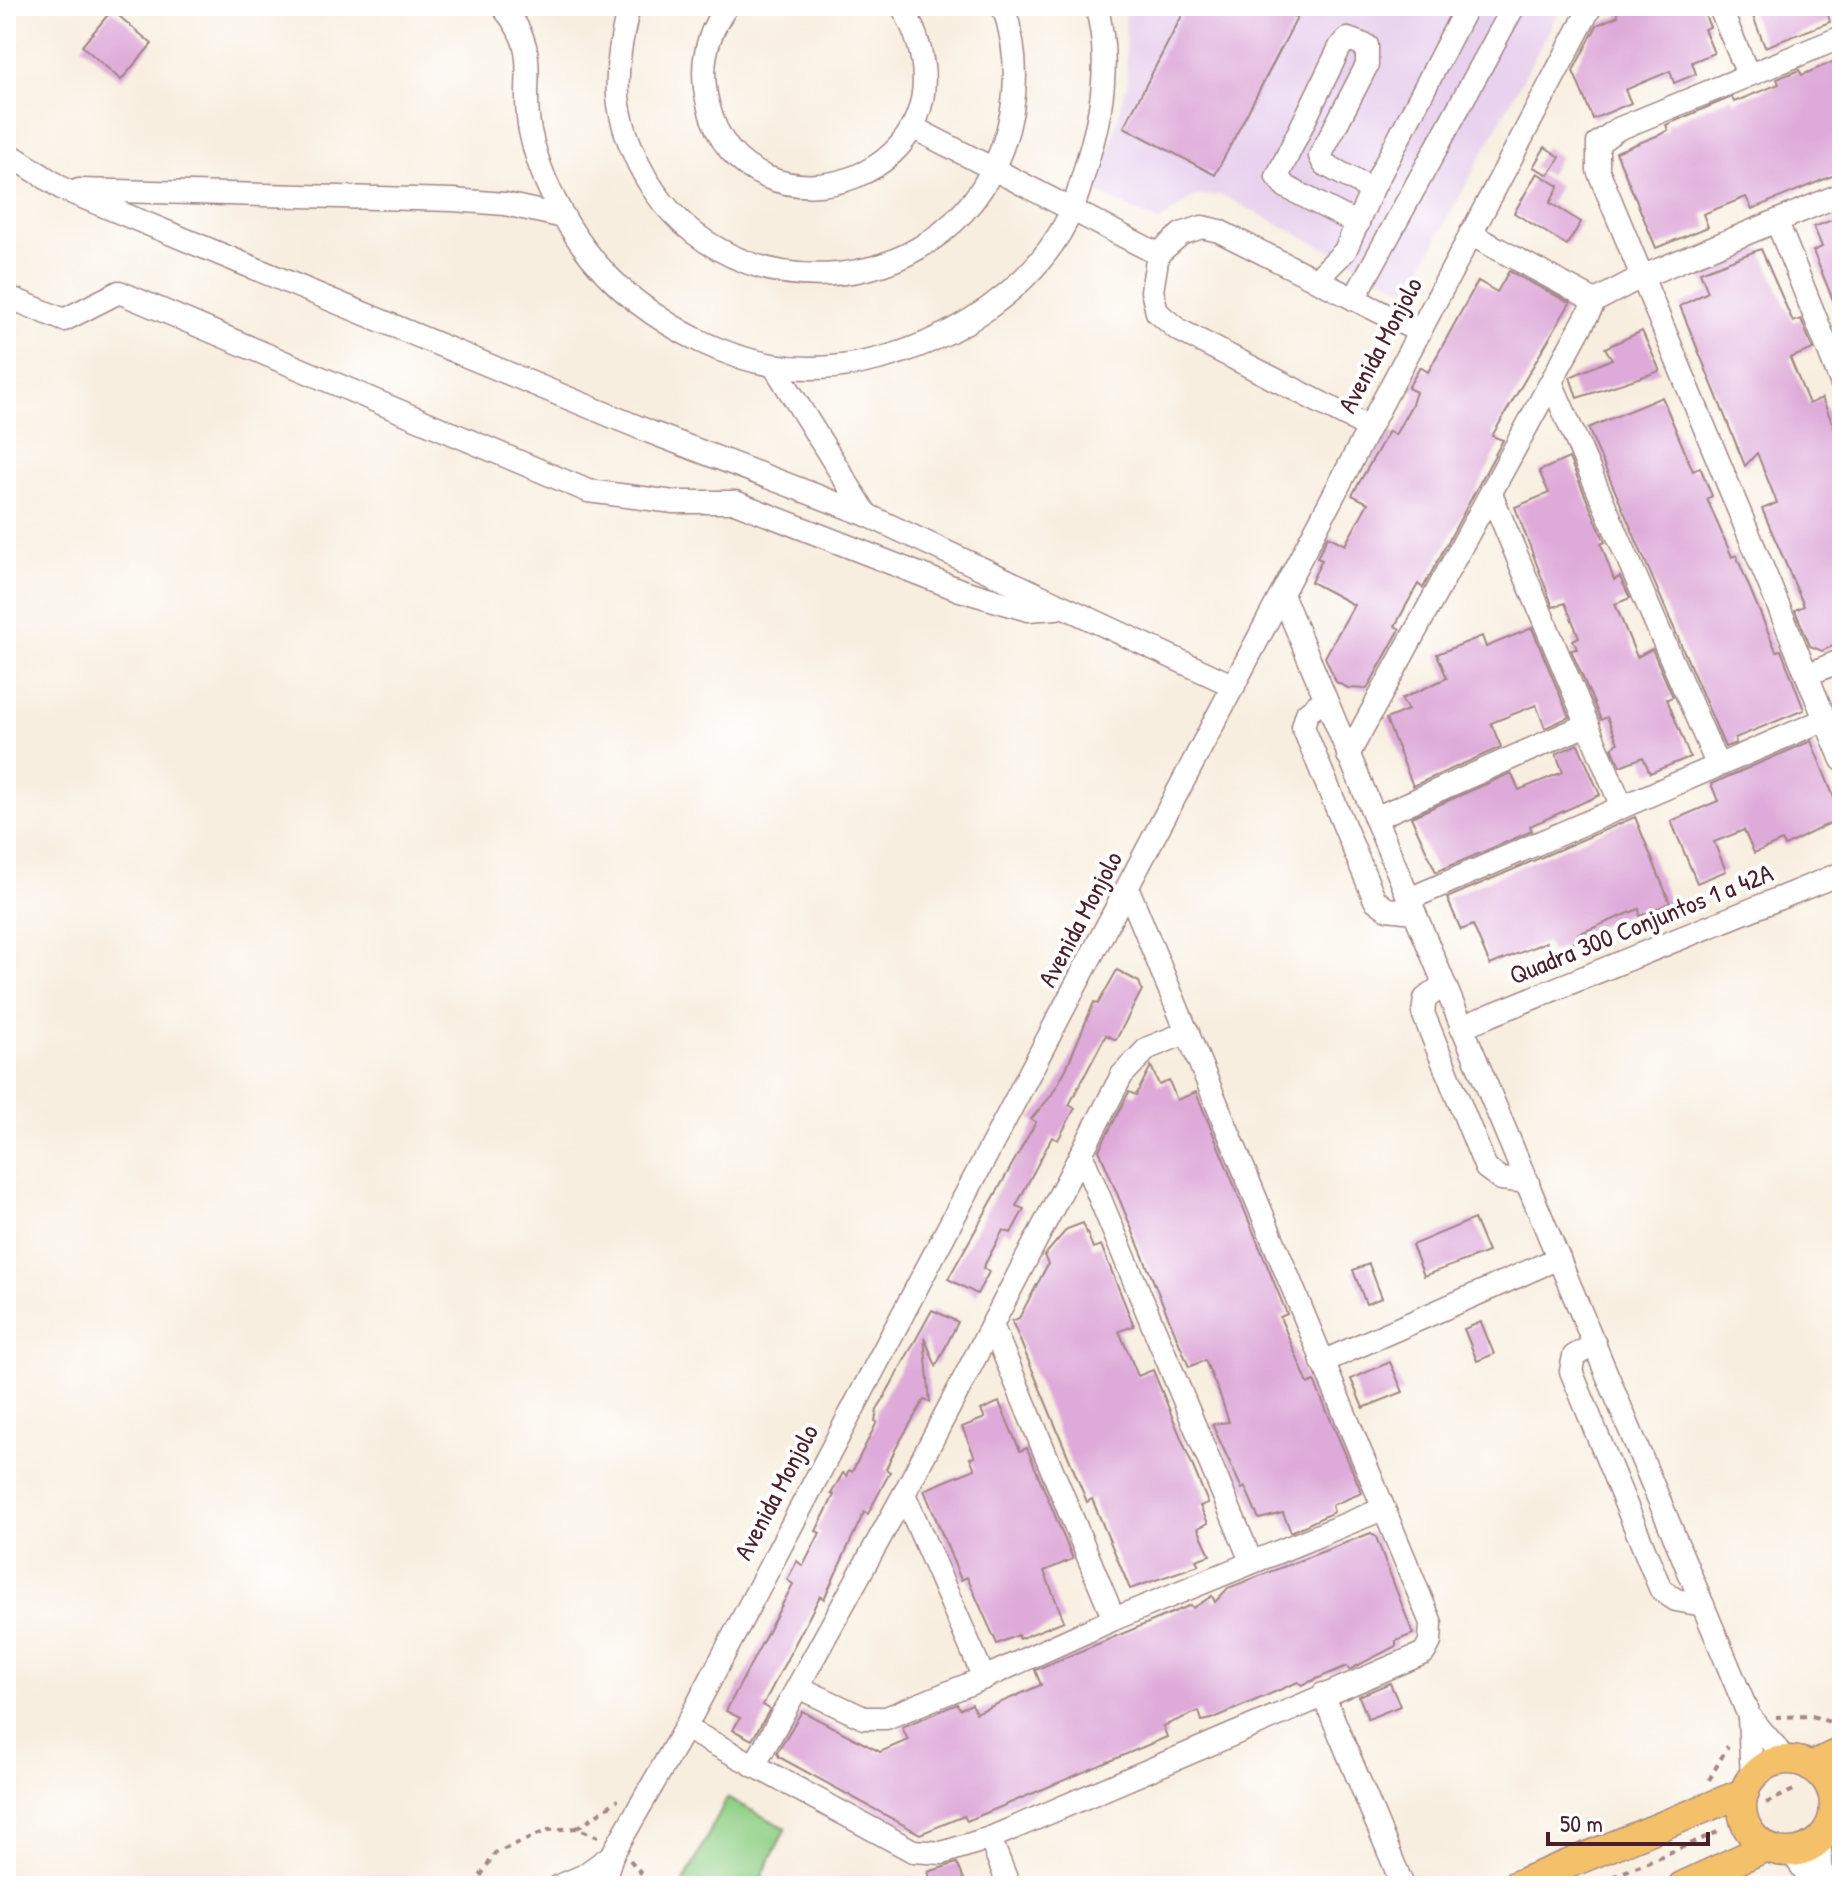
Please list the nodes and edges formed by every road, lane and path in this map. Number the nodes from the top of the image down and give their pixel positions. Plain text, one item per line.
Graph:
1 (502, 6) edge
2 (629, 6) edge
3 (727, 6) edge
4 (902, 6) edge
5 (1003, 6) edge
6 (1096, 6) edge
7 (1467, 6) edge
8 (1514, 6) edge
9 (1591, 6) edge
10 (1719, 6) edge
11 (1842, 37) edge
12 (1748, 74) junction
13 (912, 127) junction
14 (1404, 128) junction
15 (1439, 146) junction
16 (6, 152) edge
17 (995, 167) junction
18 (63, 189) junction
19 (1372, 190) junction
20 (1842, 194) edge
21 (1073, 208) junction
22 (564, 217) junction
23 (1777, 222) junction
24 (1358, 224) junction
25 (1470, 234) junction
26 (1158, 254) junction
27 (1641, 277) junction
28 (1316, 280) junction
29 (6, 296) edge
30 (1354, 299) junction
31 (1595, 301) junction
32 (1420, 332) junction
33 (1836, 352) edge
34 (774, 366) junction
35 (1551, 382) junction
36 (1842, 384) edge
37 (1368, 427) junction
38 (1491, 494) junction
39 (867, 515) junction
40 (1282, 594) junction
41 (1059, 607) junction
42 (1842, 660) edge
43 (1807, 675) junction
44 (1234, 686) junction
45 (1324, 700) junction
46 (1826, 719) junction
47 (1586, 725) junction
48 (1348, 755) junction
49 (1842, 760) edge
50 (1717, 764) junction
51 (1622, 807) junction
52 (1375, 818) junction
53 (1842, 873) edge
54 (1128, 889) junction
55 (1412, 905) junction
56 (1444, 984) junction
57 (1461, 1027) junction
58 (1188, 1032) junction
59 (1081, 1153) junction
60 (1528, 1182) junction
61 (1559, 1258) junction
62 (992, 1325) junction
63 (1595, 1344) junction
64 (1322, 1362) junction
65 (904, 1494) junction
66 (1383, 1509) junction
67 (1251, 1561) junction
68 (1703, 1605) junction
69 (1114, 1619) junction
70 (984, 1678) junction
71 (800, 1688) junction
72 (1323, 1694) junction
73 (1749, 1716) junction
74 (685, 1728) junction
75 (1842, 1752) edge
76 (1798, 1763) junction
77 (754, 1766) junction
78 (1710, 1775) dead end
79 (1748, 1785) junction
80 (1704, 1807) junction
81 (1830, 1827) edge
82 (990, 1838) junction
83 (1779, 1850) junction
84 (615, 1851) junction
85 (1726, 1867) junction
86 (474, 1886) edge
87 (559, 1886) edge
88 (602, 1886) edge
89 (652, 1886) edge
90 (1009, 1886) edge
91 (1403, 1886) edge
92 (1514, 1886) edge
93 (1683, 1886) edge
94 (1816, 1886) edge
95 (1823, 1886) edge

1 - 22 street
2 - 17 street
3 - 13 street
4 - 13 street
5 - 17 street
6 - 21 street
7 - 14 street
8 - 15 street
9 - 25 street, Avenida Monjolo
10 - 12 street
11 - 12 street
12 - 27 street
13 - 17 street
14 - 15 street
14 - 19 street
15 - 30 street
16 - 18 street
17 - 21 street
18 - 22 street
18 - 39 street
19 - 24 street
19 - 24 street
20 - 23 street
21 - 26 street
21 - 34 street
22 - 34 street
23 - 27 street
23 - 33 street
24 - 28 street
25 - 31 street
25 - 32 street, Avenida Monjolo
26 - 28 street
26 - 37 street
27 - 31 street
27 - 43 street
28 - 30 street
29 - 41 street
30 - 32 street
31 - 35 street
32 - 37 street, Avenida Monjolo
33 - 36 street
34 - 39 street
35 - 38 street
35 - 50 street
37 - 40 street, Avenida Monjolo
38 - 47 street
38 - 48 street
39 - 41 street
40 - 44 street, Avenida Monjolo
40 - 45 street
41 - 44 street
42 - 43 street
43 - 46 street
44 - 54 street, Avenida Monjolo
45 - 48 street
45 - 55 street
46 - 49 street
46 - 50 street
47 - 51 street
47 - 52 street
48 - 52 street
50 - 51 street
51 - 55 street
52 - 55 street
53 - 57 street, Quadra 300 Conjuntos 1 a 42A
54 - 58 street
54 - 74 street, Avenida Monjolo
55 - 56 street
56 - 57 street
56 - 60 street
57 - 60 street
58 - 59 street
58 - 64 street
59 - 62 street
59 - 67 street
60 - 61 street
61 - 63 street
61 - 64 street
62 - 65 street
62 - 69 street
63 - 68 street
63 - 68 street
64 - 66 street
65 - 70 street
65 - 71 street
66 - 67 street
66 - 72 street
67 - 69 street
68 - 73 street
69 - 70 street
70 - 71 street
71 - 77 street
72 - 82 street
72 - 91 street
73 - 76 street
73 - 79 street
74 - 77 street
74 - 84 street, Avenida Monjolo
75 - 76 main road
76 - 79 main road
76 - 81 main road
77 - 82 street
78 - 80 path
79 - 80 main road
79 - 83 main road
80 - 85 path
80 - 92 main road
81 - 83 main road
81 - 95 street
82 - 90 street
83 - 85 main road
83 - 94 street
84 - 86 path
84 - 87 street, Avenida Monjolo
84 - 88 street, Avenida Monjolo
84 - 89 path
85 - 93 main road

